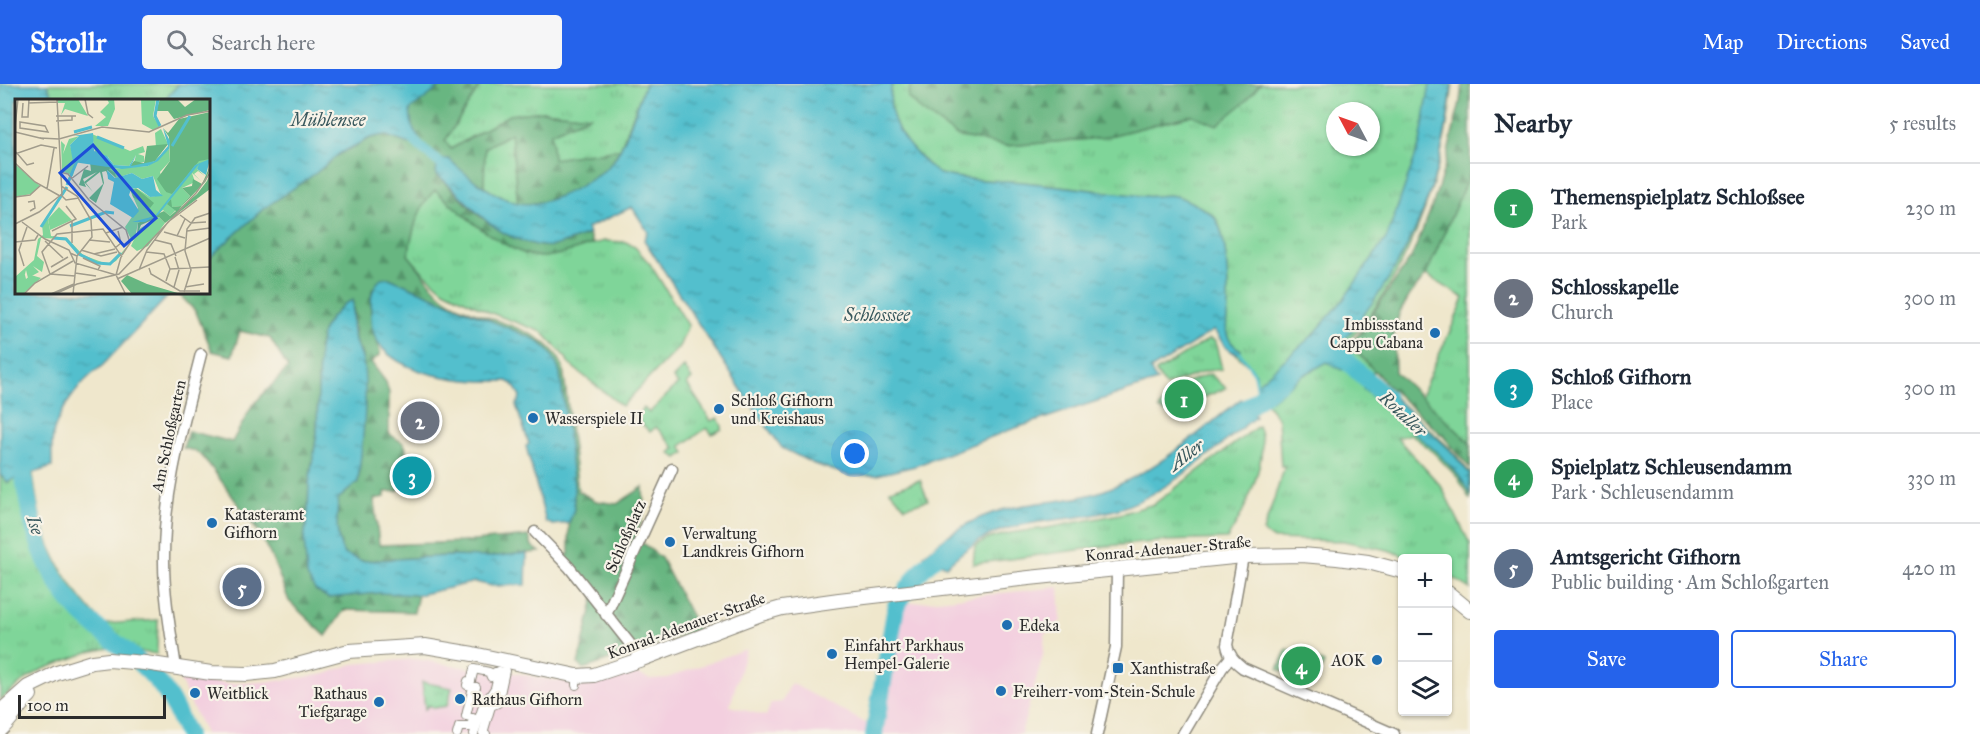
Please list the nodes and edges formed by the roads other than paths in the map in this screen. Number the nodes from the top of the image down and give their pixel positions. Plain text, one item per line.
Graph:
1 (201, 354) dead end
2 (672, 469) dead end
3 (535, 532) dead end
4 (1243, 556) junction
5 (1117, 569) junction
6 (1398, 570) edge
7 (1452, 596) edge
8 (1470, 611) edge
9 (606, 615) junction
10 (1231, 657) junction
11 (642, 659) junction
12 (176, 668) junction
13 (499, 671) junction
14 (57, 673) junction
15 (0, 712) edge
16 (0, 730) edge
17 (457, 734) edge
18 (474, 734) edge
19 (486, 734) edge
20 (1097, 734) edge
21 (1183, 734) edge
22 (1394, 734) edge

1 - 12 street, Am Schloßgarten
2 - 9 street, Schloßplatz
3 - 9 street
4 - 5 street, Konrad-Adenauer-Straße
4 - 6 street, Konrad-Adenauer-Straße
4 - 10 street
5 - 11 street, Konrad-Adenauer-Straße
5 - 20 street
7 - 8 street
9 - 11 street
10 - 21 street
10 - 22 street
11 - 12 street, Konrad-Adenauer-Straße
12 - 14 street, Konrad-Adenauer-Straße
13 - 17 street
13 - 18 street
13 - 19 street
14 - 15 street, Konrad-Adenauer-Straße
14 - 16 street, Konrad-Adenauer-Straße

